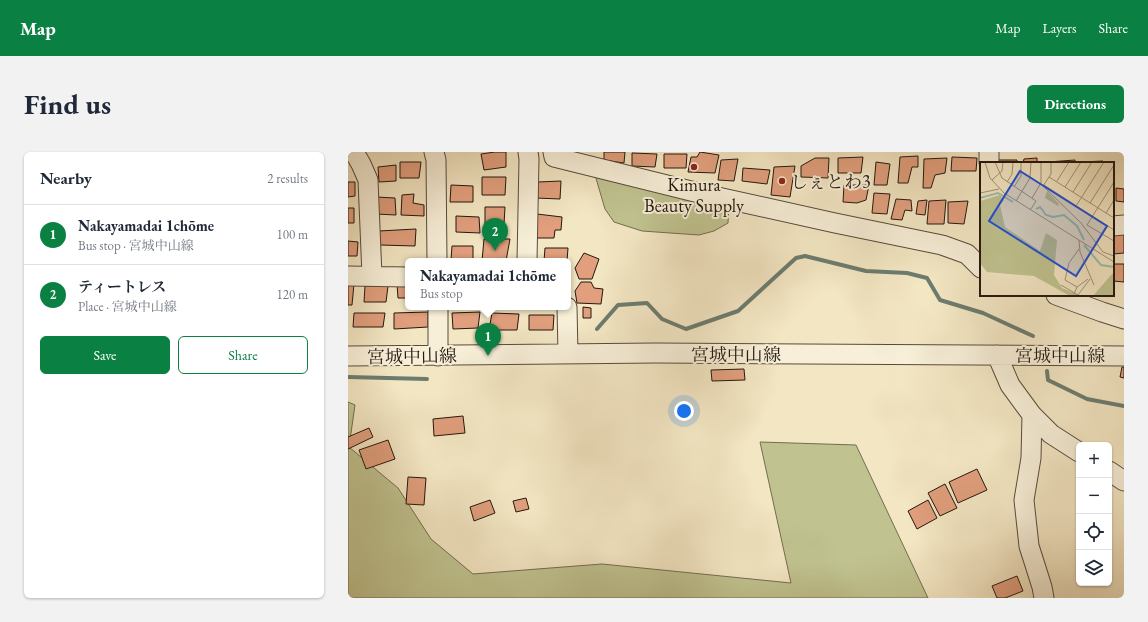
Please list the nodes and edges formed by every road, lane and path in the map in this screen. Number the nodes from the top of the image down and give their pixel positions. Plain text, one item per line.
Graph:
1 (354, 152) edge
2 (434, 152) edge
3 (528, 152) edge
4 (553, 152) edge
5 (437, 258) edge
6 (527, 258) edge
7 (980, 267) edge
8 (348, 276) edge
9 (372, 276) junction
10 (405, 277) edge
11 (1059, 296) edge
12 (438, 310) edge
13 (567, 310) edge
14 (1124, 318) edge
15 (568, 354) junction
16 (997, 355) junction
17 (348, 356) edge
18 (438, 356) junction
19 (1124, 356) edge
20 (1032, 414) junction
21 (1076, 450) edge
22 (1112, 473) edge
23 (1124, 481) edge
24 (1044, 598) edge

1 - 9 street
2 - 5 street
3 - 6 street
4 - 7 street
8 - 9 street
9 - 10 street
11 - 14 street
12 - 18 street
13 - 15 street
15 - 16 street, 宮城中山線
15 - 18 street, 宮城中山線
16 - 19 street, 宮城中山線
16 - 20 street
17 - 18 street, 宮城中山線
20 - 21 street
20 - 24 street
22 - 23 street

